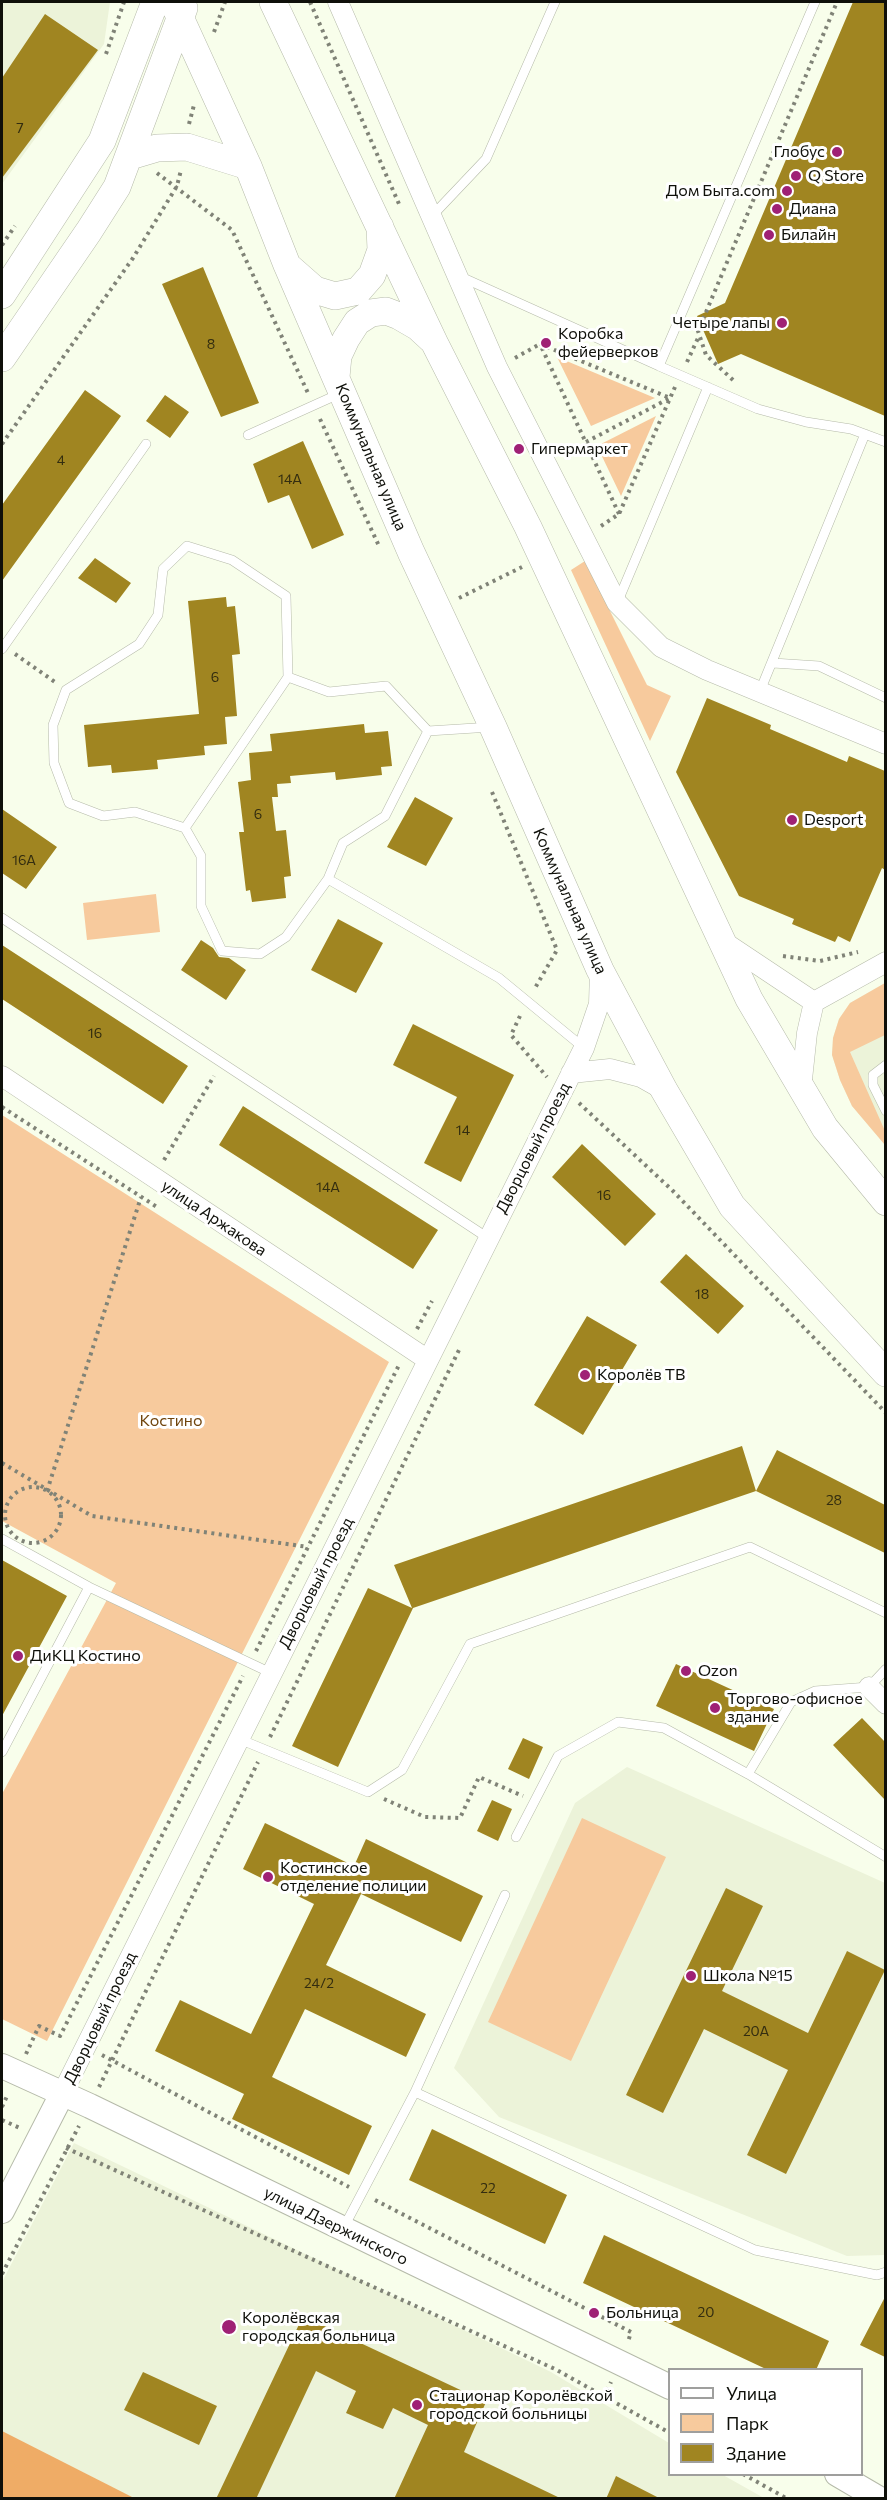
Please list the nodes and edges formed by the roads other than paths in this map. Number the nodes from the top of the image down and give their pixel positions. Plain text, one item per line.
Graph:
1 (155, 2) edge
2 (273, 2) edge
3 (338, 2) edge
4 (555, 2) edge
5 (815, 2) edge
6 (180, 7) edge
7 (130, 156) junction
8 (248, 166) junction
9 (431, 217) junction
10 (379, 223) junction
11 (287, 265) junction
12 (456, 274) junction
13 (2, 295) edge
14 (434, 342) junction
15 (2, 358) edge
16 (659, 366) junction
17 (340, 384) junction
18 (708, 387) junction
19 (865, 434) junction
20 (248, 435) dead end
21 (885, 442) edge
22 (146, 444) dead end
23 (618, 603) junction
24 (2, 648) edge
25 (772, 663) junction
26 (288, 677) junction
27 (760, 691) junction
28 (885, 698) edge
29 (493, 727) junction
30 (428, 731) junction
31 (885, 744) edge
32 (185, 828) junction
33 (328, 879) junction
34 (2, 918) edge
35 (719, 939) junction
36 (885, 962) edge
37 (600, 970) junction
38 (814, 1002) junction
39 (584, 1048) junction
40 (885, 1065) edge
41 (2, 1076) edge
42 (560, 1080) junction
43 (801, 1089) junction
44 (663, 1090) junction
45 (885, 1111) edge
46 (885, 1202) edge
47 (488, 1238) junction
48 (428, 1360) junction
49 (885, 1373) edge
50 (2, 1539) edge
51 (89, 1587) junction
52 (885, 1613) edge
53 (885, 1669) edge
54 (271, 1673) junction
55 (869, 1687) junction
56 (885, 1704) edge
57 (239, 1739) junction
58 (2, 1752) edge
59 (748, 1774) junction
60 (516, 1837) dead end
61 (885, 1857) edge
62 (505, 1895) dead end
63 (2, 2066) edge
64 (415, 2092) junction
65 (62, 2094) junction
66 (2, 2211) edge
67 (343, 2229) junction
68 (885, 2272) edge
69 (668, 2387) edge
70 (839, 2476) edge
71 (878, 2499) edge

1 - 13 main road
2 - 10 main road, Коммунальная улица
3 - 9 street
4 - 9 lane
5 - 16 lane
6 - 7 main road
6 - 8 main road, Коммунальная улица
7 - 8 main road
7 - 15 main road
8 - 11 main road, Коммунальная улица
9 - 12 street
10 - 11 main road, Коммунальная улица
10 - 14 main road, Коммунальная улица
11 - 17 main road, Коммунальная улица
12 - 16 lane
12 - 23 street
14 - 17 main road, Коммунальная улица
14 - 35 main road, Коммунальная улица
16 - 18 lane
17 - 20 lane
17 - 29 main road, Коммунальная улица
18 - 19 lane
18 - 23 lane
19 - 21 lane
19 - 25 lane
22 - 24 lane
23 - 27 street
25 - 27 lane
25 - 28 lane
26 - 30 lane
26 - 32 lane
26 - 32 lane
27 - 31 street
29 - 30 lane
29 - 37 main road, Коммунальная улица
30 - 33 lane
32 - 33 lane
33 - 39 lane
34 - 47 lane
35 - 38 street
35 - 43 main road, Коммунальная улица
36 - 38 street
37 - 39 street, Дворцовый проезд
37 - 44 main road, Коммунальная улица
38 - 43 street
39 - 42 street, Дворцовый проезд
40 - 45 lane
41 - 48 street, улица Аржакова
42 - 44 street, Дворцовый проезд
42 - 47 street, Дворцовый проезд
43 - 46 main road, Коммунальная улица
44 - 49 main road, Коммунальная улица
47 - 48 street, Дворцовый проезд
48 - 54 street, Дворцовый проезд
50 - 51 lane
51 - 54 lane
51 - 58 lane
52 - 57 lane
53 - 55 lane
54 - 57 street, Дворцовый проезд
55 - 56 street
55 - 59 lane
57 - 65 street, Дворцовый проезд
59 - 60 lane
59 - 61 lane
62 - 64 lane
63 - 65 street, улица Дзержинского
64 - 67 lane
64 - 68 lane
65 - 66 street
65 - 67 street, улица Дзержинского
67 - 69 street, улица Дзержинского
70 - 71 street

